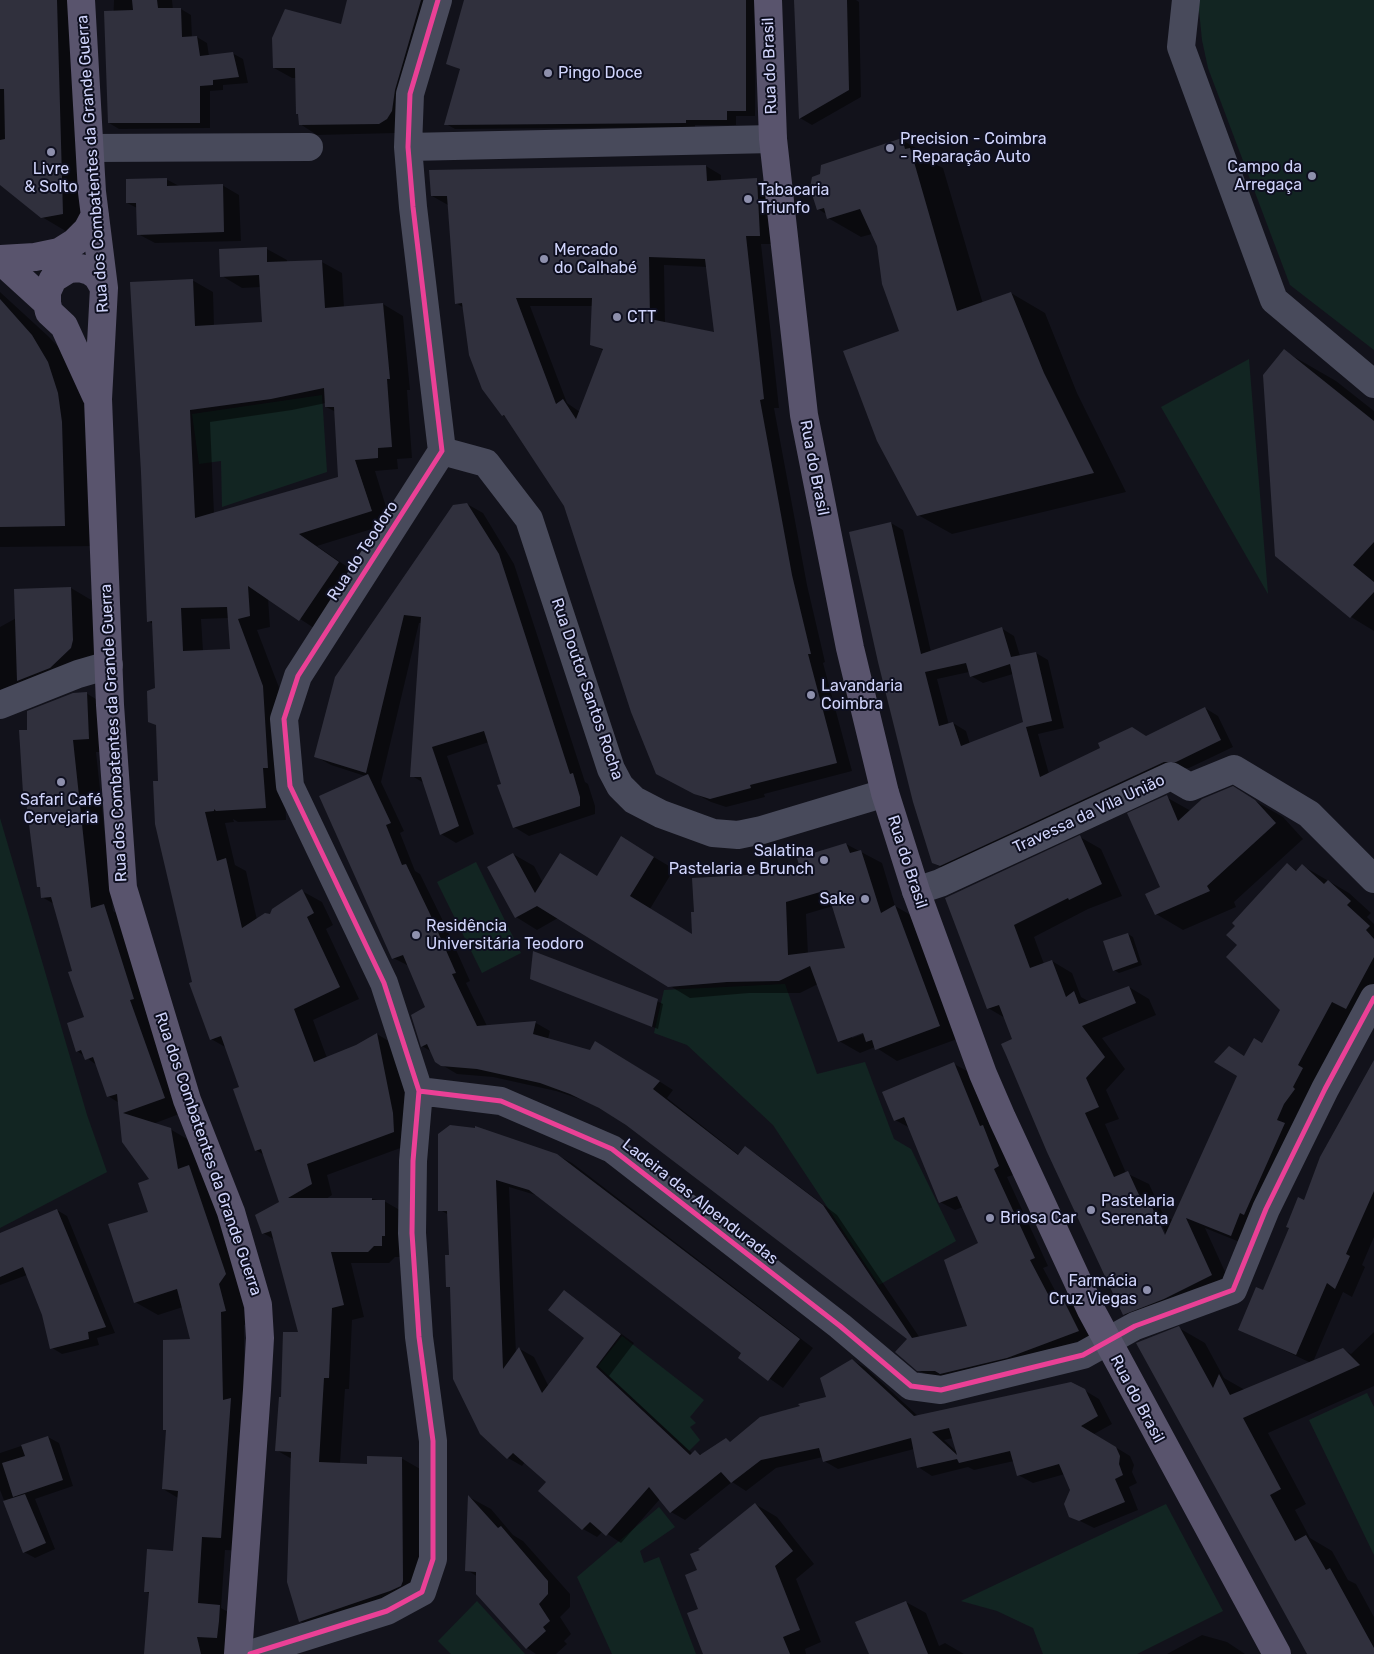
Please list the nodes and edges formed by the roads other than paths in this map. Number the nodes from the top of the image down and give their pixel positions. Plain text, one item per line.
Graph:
1 (81, 0) edge
2 (438, 0) edge
3 (768, 0) edge
4 (1186, 0) edge
5 (774, 139) junction
6 (309, 147) dead end
7 (408, 147) junction
8 (90, 148) junction
9 (95, 215) junction
10 (0, 259) edge
11 (104, 298) junction
12 (46, 303) junction
13 (64, 326) junction
14 (1374, 384) edge
15 (98, 399) junction
16 (442, 451) junction
17 (109, 665) junction
18 (0, 706) edge
19 (884, 794) junction
20 (1374, 879) edge
21 (916, 891) junction
22 (1374, 998) edge
23 (419, 1090) junction
24 (1107, 1341) junction
25 (238, 1654) edge
26 (250, 1654) edge
27 (1276, 1654) edge

1 - 8 main road, Rua dos Combatentes da Grande Guerra
2 - 7 street
3 - 5 main road, Rua do Brasil
4 - 14 street
5 - 7 street
5 - 19 main road, Rua do Brasil
6 - 8 street
7 - 16 street
8 - 9 main road, Rua dos Combatentes da Grande Guerra
9 - 10 main road
9 - 11 main road, Rua dos Combatentes da Grande Guerra
10 - 12 main road
11 - 12 main road
11 - 13 main road
11 - 15 main road, Rua dos Combatentes da Grande Guerra
12 - 13 main road
13 - 15 main road
15 - 17 main road, Rua dos Combatentes da Grande Guerra
16 - 19 street, Rua Doutor Santos Rocha
16 - 23 street, Rua do Teodoro
17 - 18 street
17 - 25 main road, Rua dos Combatentes da Grande Guerra
19 - 21 main road, Rua do Brasil
20 - 21 street, Travessa da Vila União
21 - 24 main road, Rua do Brasil
22 - 24 street, Ladeira das Alpenduradas
23 - 24 street, Ladeira das Alpenduradas
23 - 26 street
24 - 27 main road, Rua do Brasil

